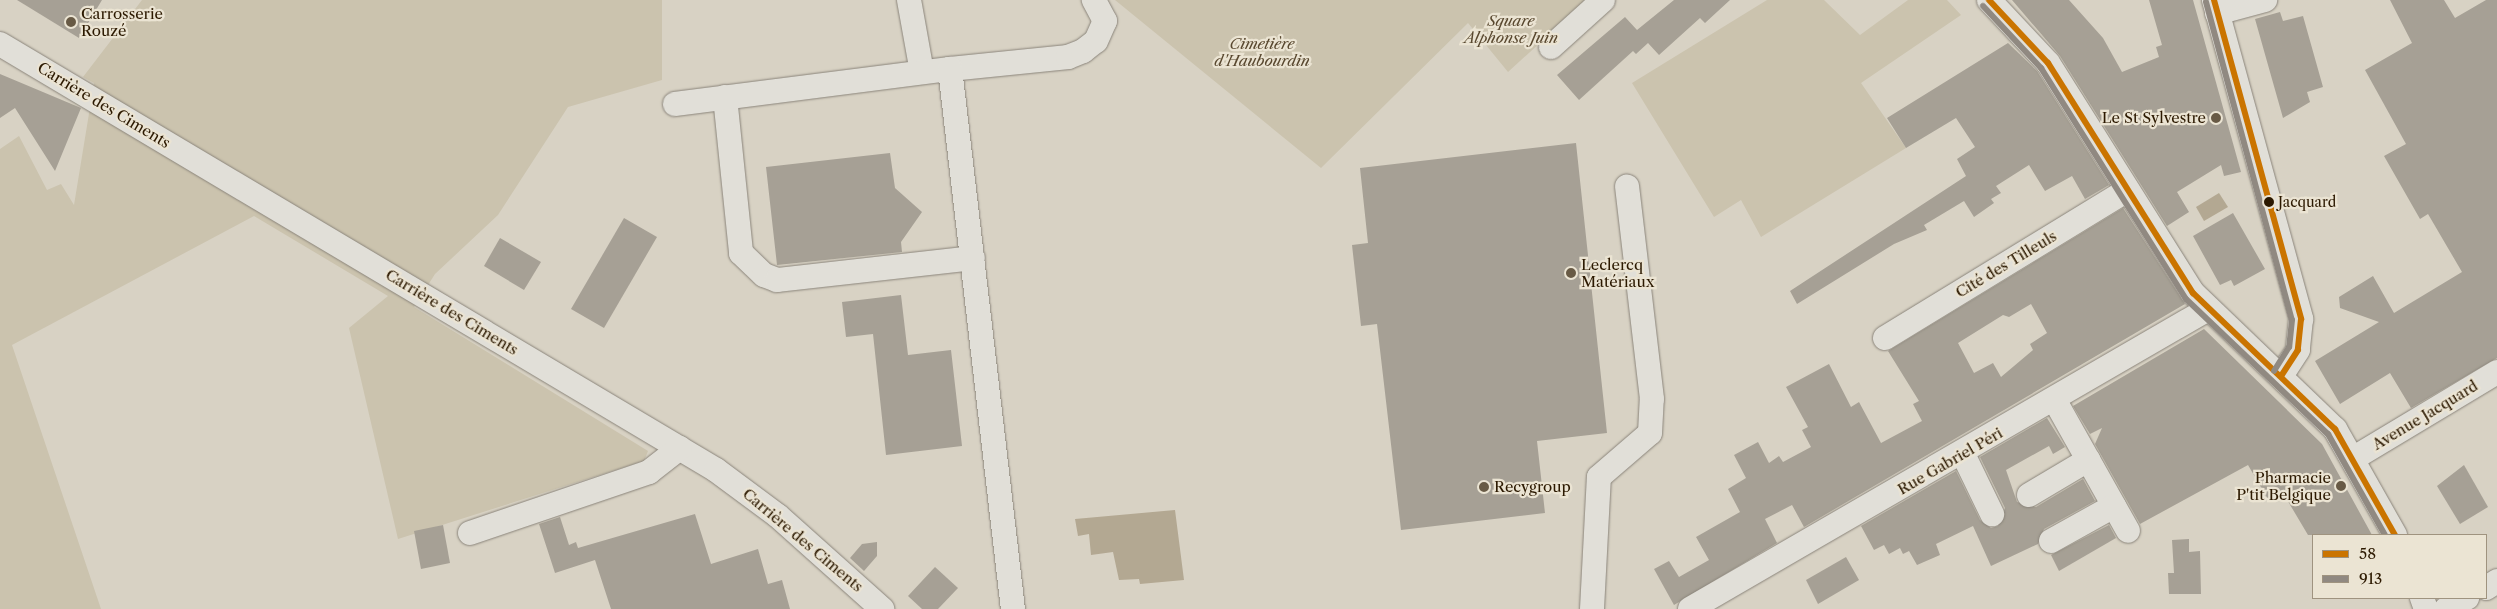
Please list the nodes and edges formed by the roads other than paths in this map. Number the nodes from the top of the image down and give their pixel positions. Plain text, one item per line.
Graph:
1 (908, 0) edge
2 (1094, 0) edge
3 (1603, 0) edge
4 (1989, 0) edge
5 (2265, 0) edge
6 (2215, 7) edge
7 (0, 44) edge
8 (1551, 47) dead end
9 (950, 69) junction
10 (922, 72) junction
11 (726, 97) junction
12 (675, 104) dead end
13 (1627, 186) dead end
14 (2127, 190) junction
15 (973, 258) junction
16 (2208, 309) junction
17 (1884, 338) dead end
18 (2497, 372) edge
19 (2281, 376) junction
20 (2054, 399) junction
21 (680, 448) junction
22 (1964, 454) junction
23 (2354, 458) junction
24 (2088, 460) junction
25 (2029, 495) dead end
26 (2114, 506) junction
27 (1992, 514) dead end
28 (2128, 531) dead end
29 (470, 533) dead end
30 (2395, 534) edge
31 (2051, 541) dead end
32 (2465, 599) edge
33 (882, 609) edge
34 (1014, 609) edge
35 (1592, 609) edge
36 (1690, 609) edge
37 (2446, 609) edge

1 - 10 street
2 - 9 street
3 - 8 street
4 - 14 street
5 - 6 street
6 - 19 street
7 - 21 street, Carrière des Ciments
9 - 10 street
9 - 15 street
10 - 11 street
11 - 12 street
11 - 15 street
13 - 35 street
14 - 16 street
14 - 17 street, Cité des Tilleuls
15 - 34 street
16 - 19 street
16 - 20 street, Rue Gabriel Péri
18 - 23 street, Avenue Jacquard
19 - 23 street
20 - 22 street, Rue Gabriel Péri
20 - 24 street
21 - 29 street
21 - 33 street, Carrière des Ciments
22 - 27 street
22 - 36 street, Rue Gabriel Péri
23 - 30 street
24 - 25 street
24 - 26 street
26 - 28 street
26 - 31 street
32 - 37 street

